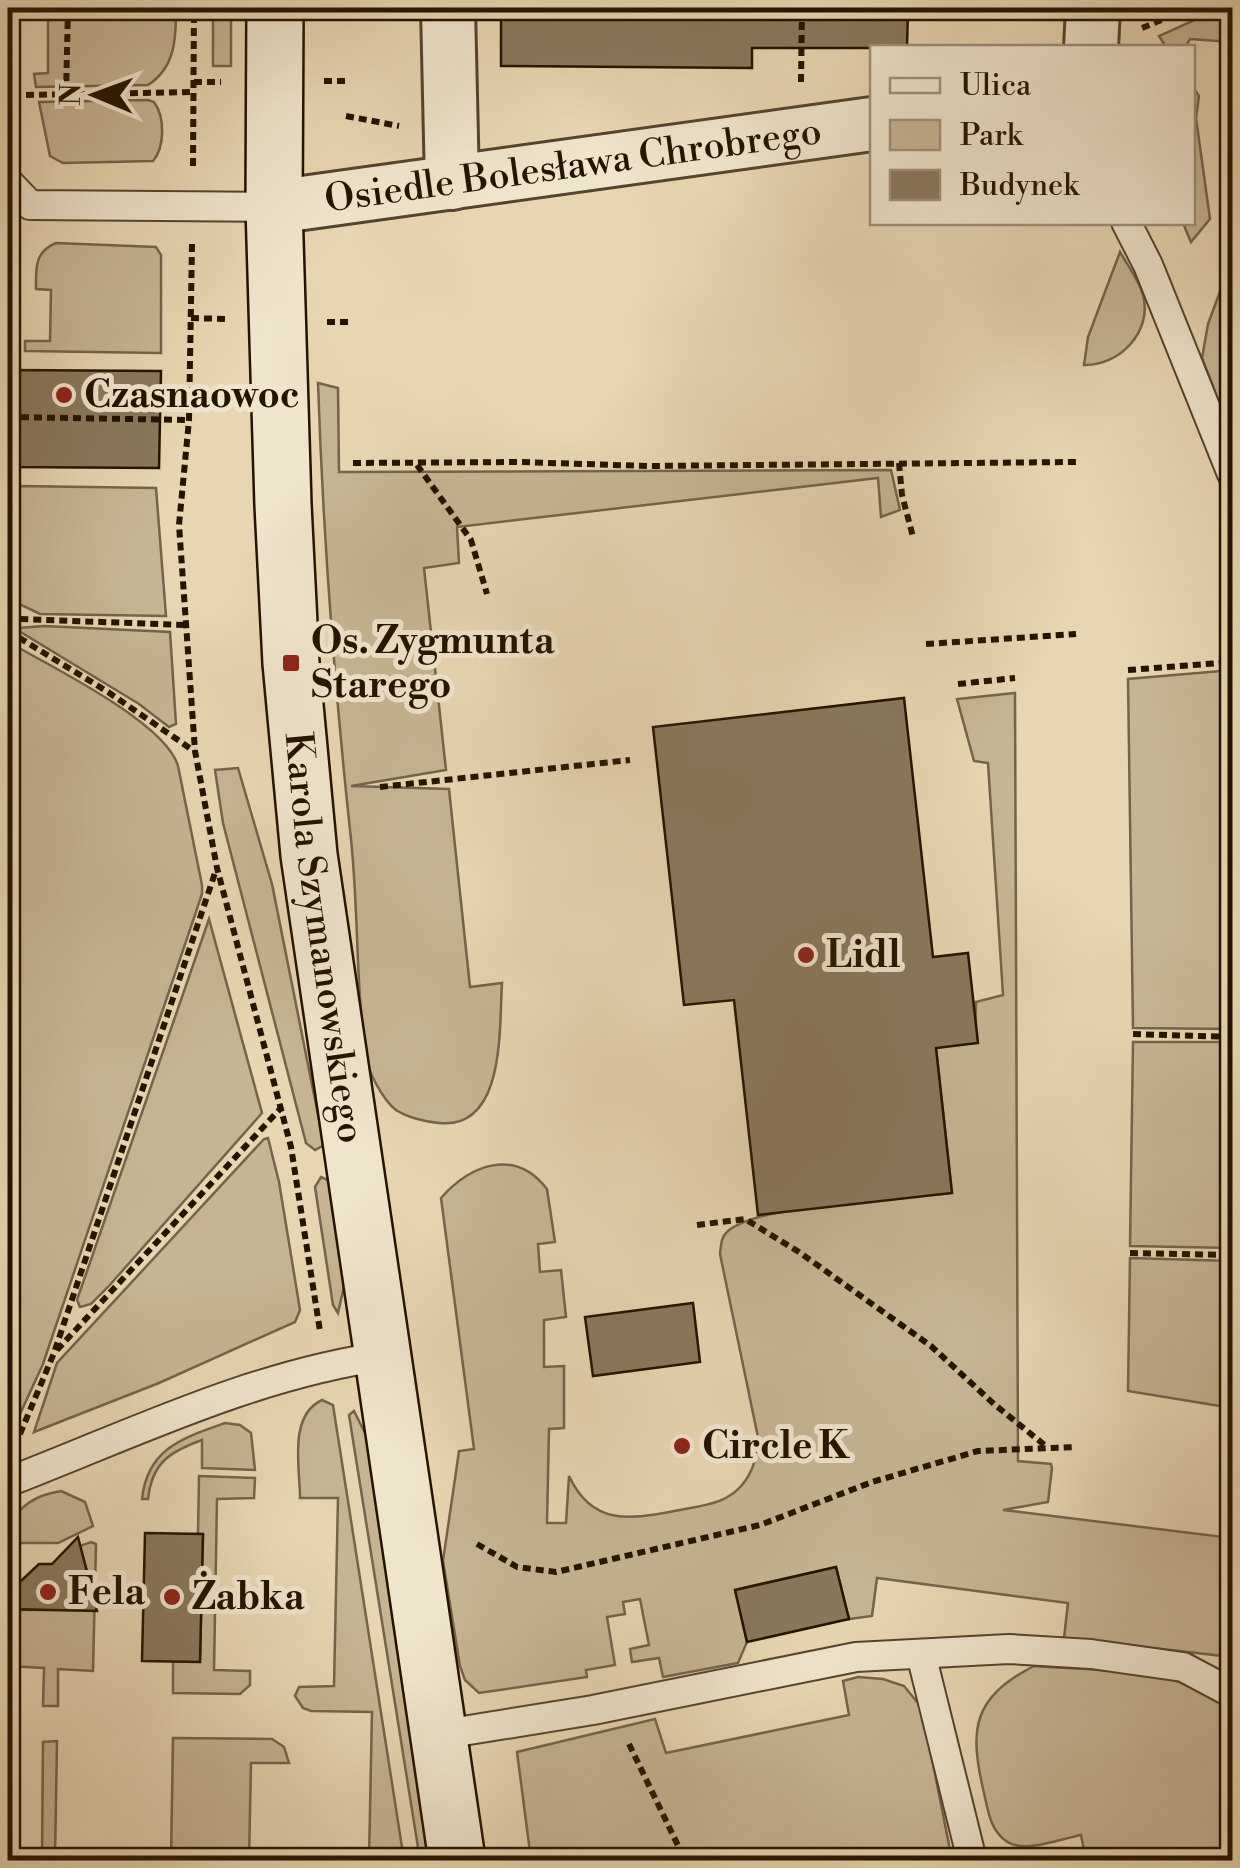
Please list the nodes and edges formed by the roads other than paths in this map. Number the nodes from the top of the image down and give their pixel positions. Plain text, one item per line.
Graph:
1 (275, 8) edge
2 (448, 8) edge
3 (1092, 8) edge
4 (1092, 45) edge
5 (870, 124) edge
6 (8, 182) edge
7 (452, 182) junction
8 (274, 207) junction
9 (1128, 225) edge
10 (1232, 474) edge
11 (361, 1359) junction
12 (8, 1482) edge
13 (921, 1654) junction
14 (1232, 1693) edge
15 (438, 1735) junction
16 (457, 1860) edge
17 (972, 1860) edge

1 - 8 street, Karola Szymanowskiego
2 - 7 street
3 - 4 street
5 - 7 street, Osiedle Bolesława Chrobrego
6 - 8 lane
7 - 8 street, Osiedle Bolesława Chrobrego
8 - 11 street, Karola Szymanowskiego
9 - 10 lane
11 - 12 lane
11 - 15 street, Karola Szymanowskiego
13 - 14 lane
13 - 15 lane
13 - 17 lane
15 - 16 street, Karola Szymanowskiego

